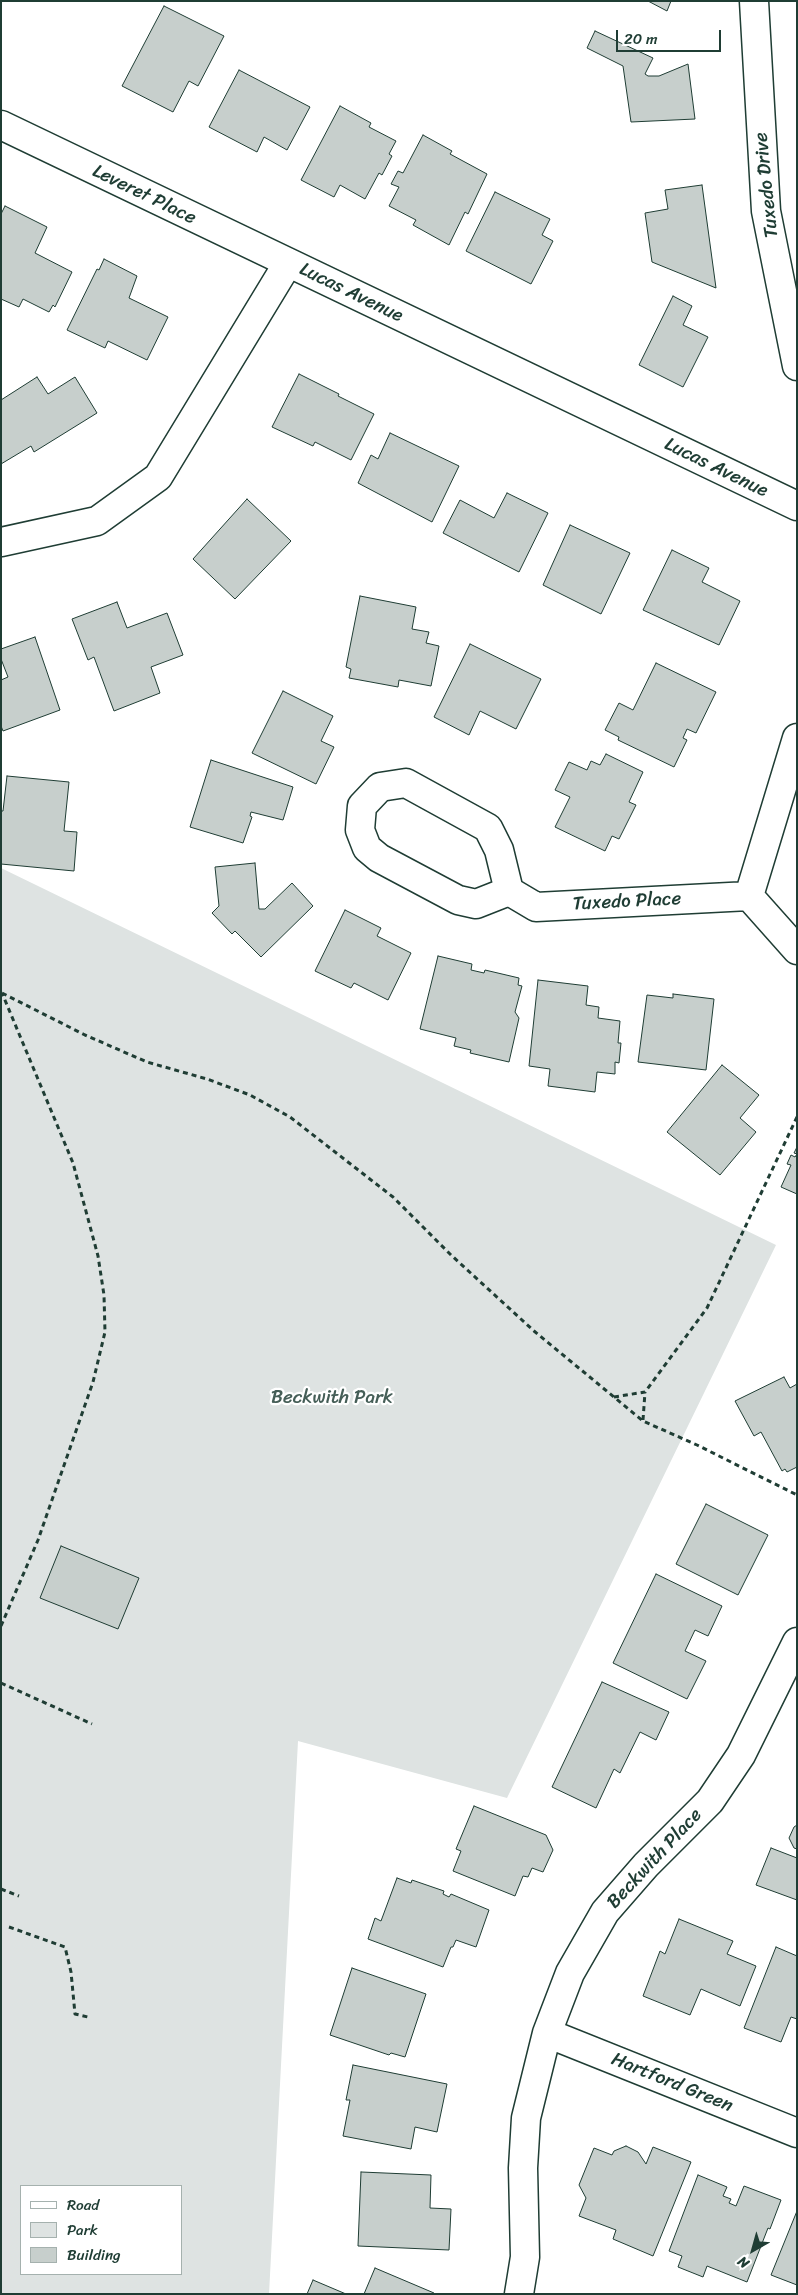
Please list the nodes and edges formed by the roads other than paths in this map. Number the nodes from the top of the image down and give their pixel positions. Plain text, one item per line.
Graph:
1 (754, 1) edge
2 (1, 126) edge
3 (288, 263) junction
4 (797, 366) edge
5 (797, 506) edge
6 (1, 542) edge
7 (797, 738) edge
8 (509, 891) junction
9 (749, 896) junction
10 (797, 950) edge
11 (797, 1642) edge
12 (547, 2032) junction
13 (797, 2133) edge
14 (519, 2294) edge

1 - 4 street, Tuxedo Drive
2 - 3 street, Leveret Place
3 - 5 street, Lucas Avenue
3 - 6 street, Lucas Avenue
7 - 9 street
8 - 8 street
8 - 9 street, Tuxedo Place
9 - 10 street
11 - 12 street, Beckwith Place
12 - 13 street, Hartford Green
12 - 14 street, Beckwith Place

